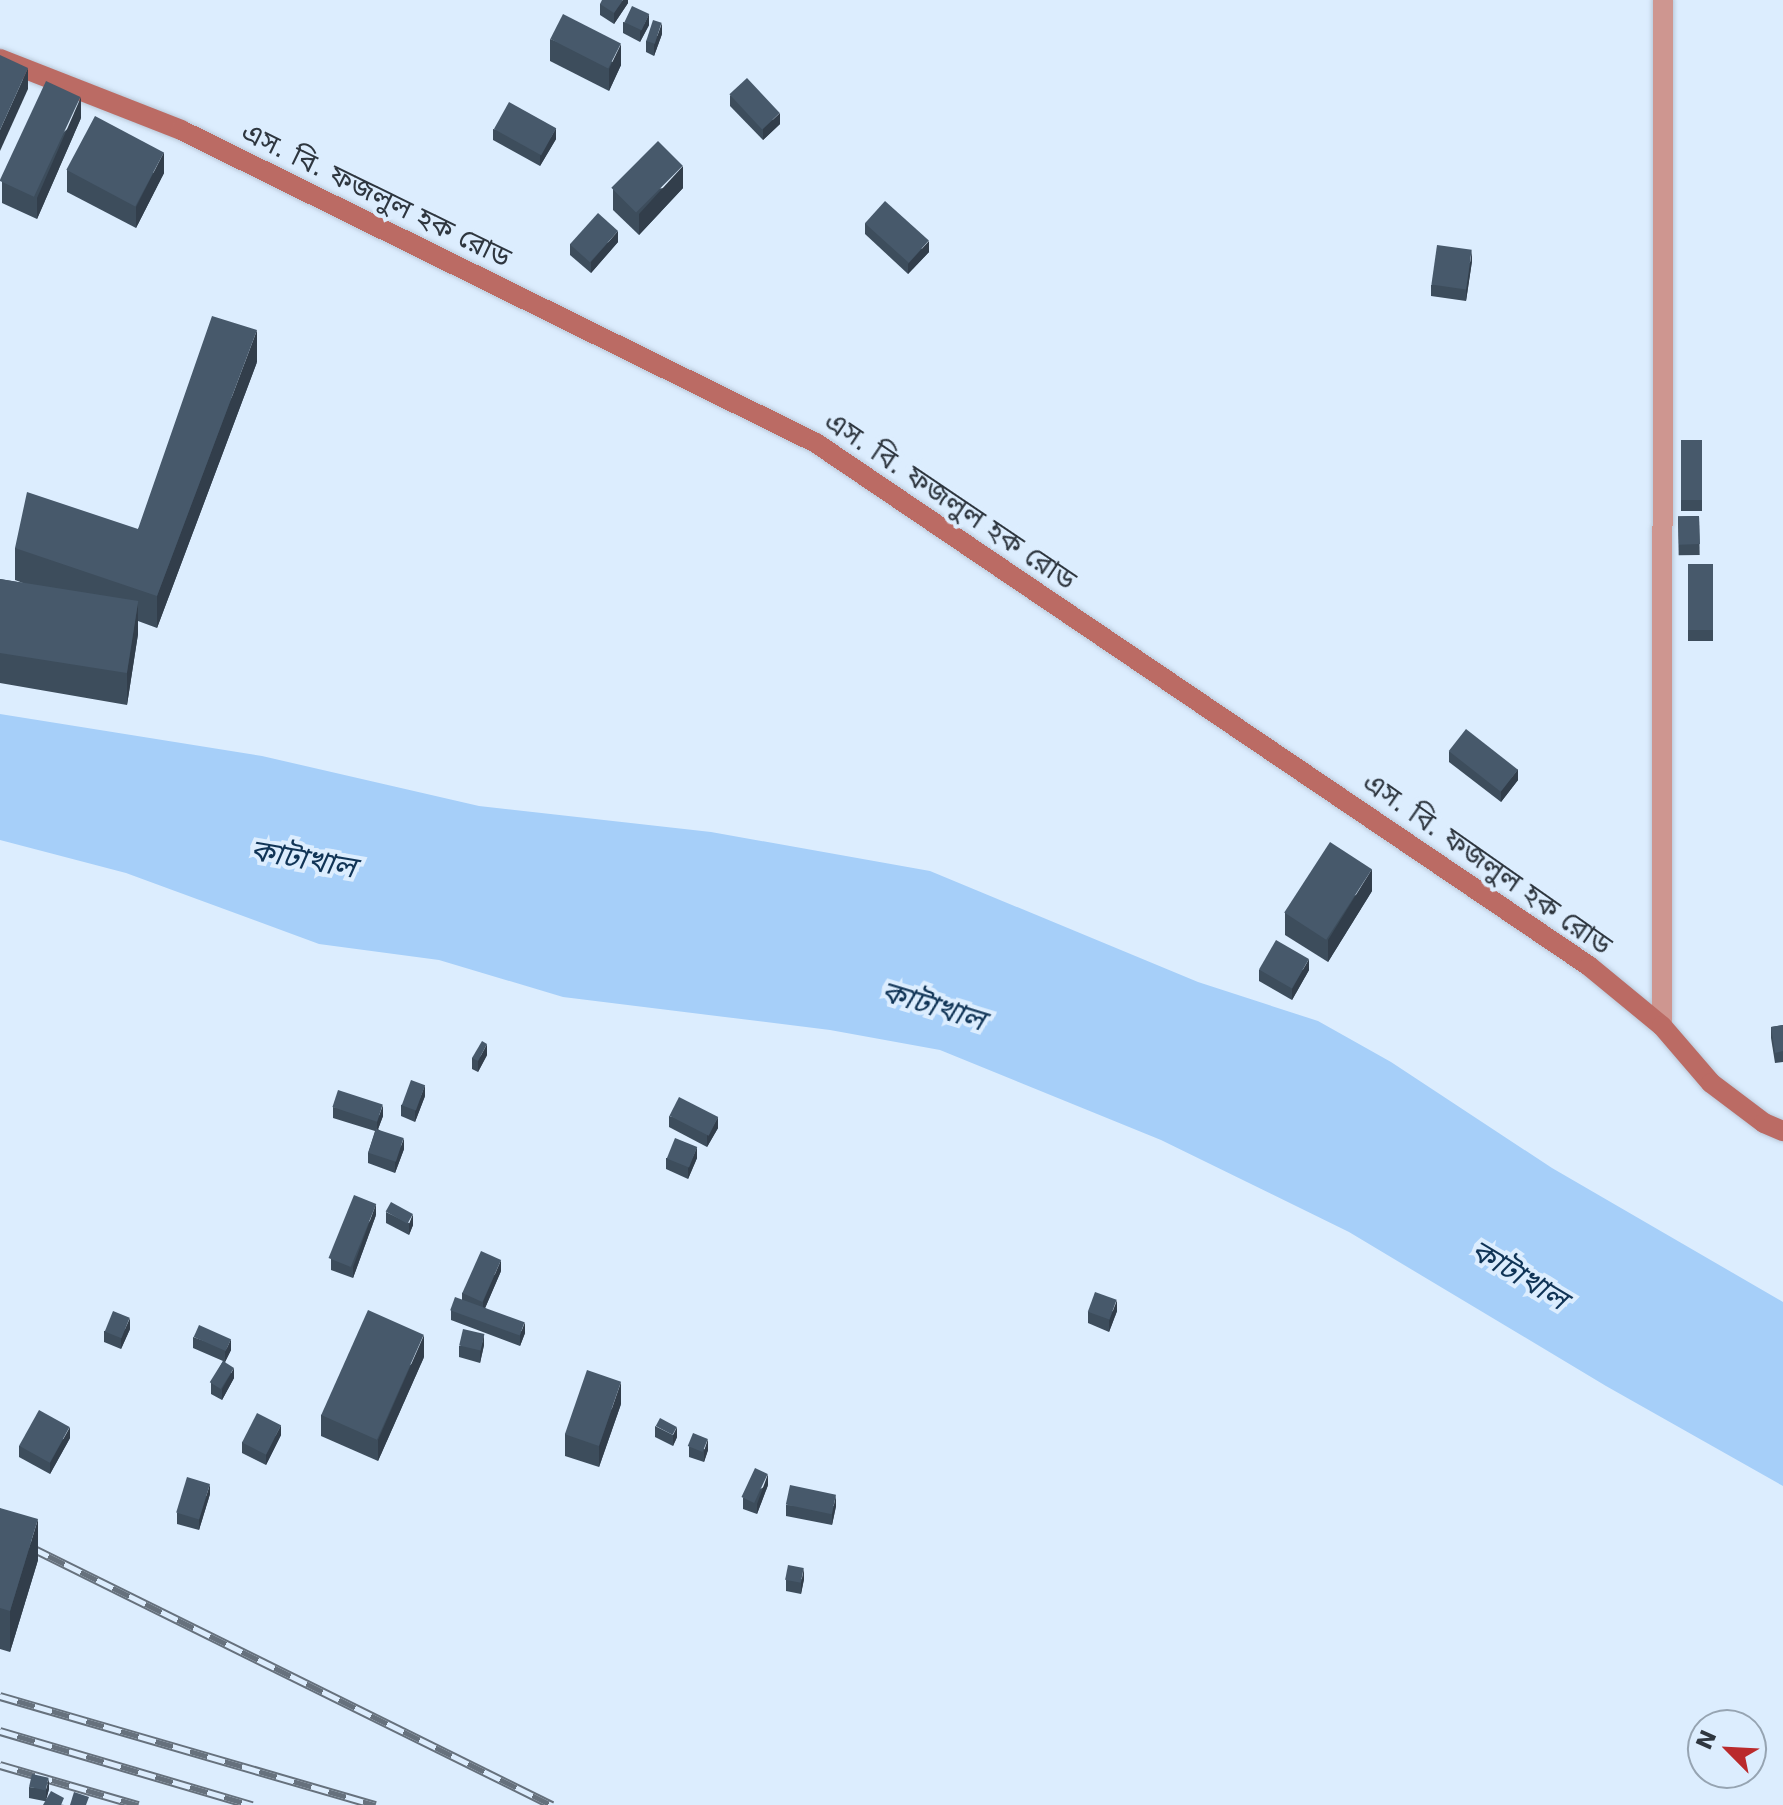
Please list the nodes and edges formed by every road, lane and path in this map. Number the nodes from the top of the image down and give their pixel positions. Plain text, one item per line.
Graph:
1 (1663, 0) edge
2 (0, 59) edge
3 (1662, 1026) junction
4 (1783, 1131) edge

1 - 3 street
2 - 3 main road, এস. বি. ফজলুল হক রোড
3 - 4 main road, এস. বি. ফজলুল হক রোড

